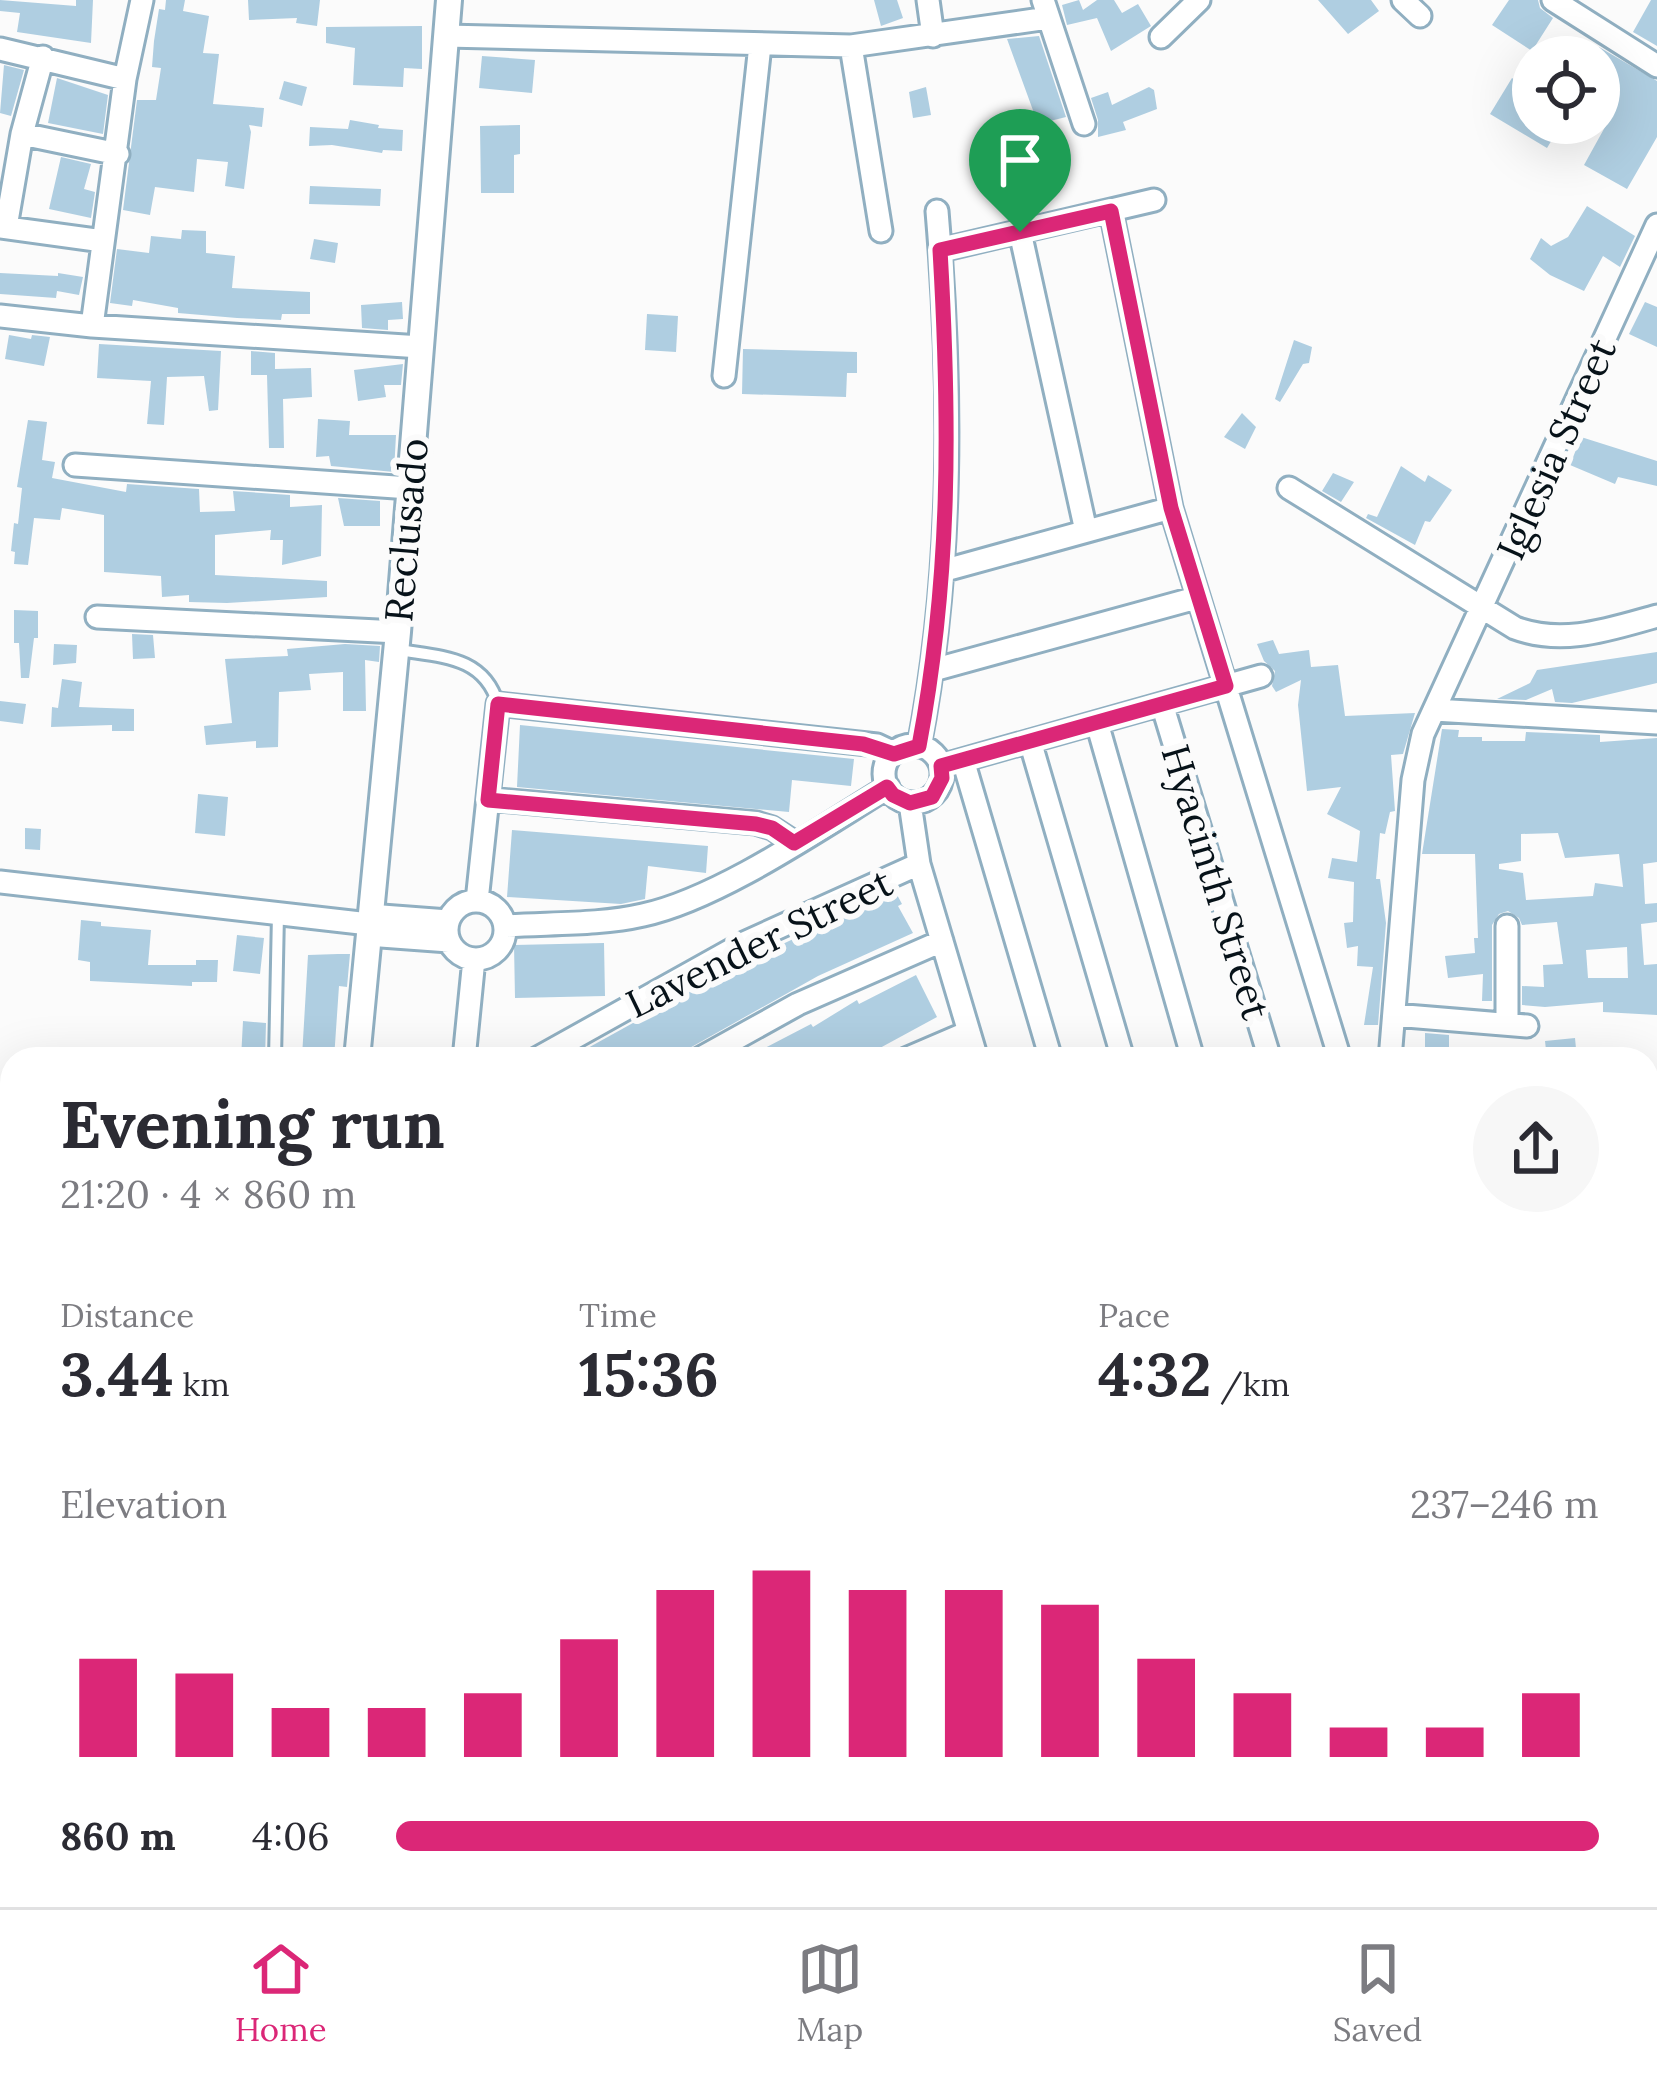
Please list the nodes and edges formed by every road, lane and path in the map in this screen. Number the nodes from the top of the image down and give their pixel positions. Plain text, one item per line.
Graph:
1 (142, 0) edge
2 (449, 0) edge
3 (928, 0) edge
4 (1199, 0) edge
5 (1553, 0) edge
6 (1046, 9) edge
7 (446, 36) junction
8 (932, 36) junction
9 (1161, 37) dead end
10 (760, 45) junction
11 (851, 46) junction
12 (0, 50) edge
13 (43, 57) junction
14 (1657, 66) edge
15 (125, 80) junction
16 (1084, 124) dead end
17 (22, 134) junction
18 (118, 154) junction
19 (1154, 200) dead end
20 (1111, 211) junction
21 (938, 212) dead end
22 (1657, 225) edge
23 (3, 227) edge
24 (880, 231) dead end
25 (1020, 232) junction
26 (103, 241) junction
27 (940, 250) junction
28 (1649, 268) edge
29 (0, 316) edge
30 (92, 326) junction
31 (421, 347) junction
32 (724, 376) dead end
33 (74, 465) dead end
34 (410, 488) junction
35 (1288, 488) dead end
36 (1171, 508) junction
37 (1086, 531) junction
38 (942, 571) junction
39 (1196, 598) junction
40 (1484, 608) junction
41 (1657, 616) edge
42 (97, 617) dead end
43 (397, 641) junction
44 (933, 670) junction
45 (1261, 676) dead end
46 (1226, 686) junction
47 (498, 704) junction
48 (1162, 704) junction
49 (1434, 710) junction
50 (1097, 723) junction
51 (1657, 723) edge
52 (1030, 741) junction
53 (919, 746) junction
54 (894, 754) junction
55 (952, 763) junction
56 (887, 787) junction
57 (488, 800) junction
58 (910, 803) junction
59 (794, 843) junction
60 (919, 864) junction
61 (0, 882) edge
62 (477, 901) junction
63 (278, 914) junction
64 (369, 924) junction
65 (505, 926) junction
66 (1507, 926) dead end
67 (448, 931) junction
68 (942, 941) junction
69 (473, 959) junction
70 (1394, 1015) junction
71 (969, 1032) junction
72 (274, 1047) edge
73 (358, 1047) edge
74 (465, 1047) edge
75 (558, 1047) edge
76 (721, 1047) edge
77 (934, 1047) edge
78 (973, 1047) edge
79 (1048, 1047) edge
80 (1119, 1047) edge
81 (1190, 1047) edge
82 (1266, 1047) edge
83 (1336, 1047) edge
84 (1391, 1047) edge

1 - 15 street
2 - 7 street, Reclusado
3 - 8 street
4 - 9 street
5 - 14 street
6 - 8 street
6 - 16 street
7 - 10 street
7 - 31 street, Reclusado
8 - 11 street
10 - 11 street
10 - 32 street
11 - 24 street
12 - 13 street
13 - 15 street
13 - 17 street
15 - 18 street
17 - 18 street
17 - 23 street
18 - 26 street
19 - 20 street
20 - 25 street
20 - 36 street
21 - 27 street
22 - 28 street, Iglesia Street
23 - 26 street
25 - 27 street
25 - 37 street
26 - 30 street
27 - 38 street
28 - 40 street, Iglesia Street
29 - 30 street
30 - 31 street
31 - 34 street, Reclusado
33 - 34 street
34 - 43 street, Reclusado
35 - 40 street
36 - 37 street
36 - 39 street
37 - 38 street
38 - 44 street
39 - 44 street
39 - 46 street
40 - 41 street
40 - 49 street, Iglesia Street
42 - 43 street
43 - 47 lane
43 - 64 street, Reclusado
44 - 53 street
45 - 46 street
46 - 48 street
46 - 83 street
47 - 54 street
47 - 57 street
48 - 50 street
48 - 82 street, Hyacinth Street
49 - 51 street
49 - 70 street, Iglesia Street
50 - 52 street
50 - 81 street
52 - 55 street
52 - 80 street
53 - 54 street
53 - 55 street
54 - 56 street
55 - 58 street
55 - 79 street
56 - 58 street
56 - 59 street
57 - 59 street
57 - 62 street
58 - 60 street
59 - 65 street
60 - 68 street
60 - 75 street, Lavender Street
61 - 63 street
62 - 65 street
62 - 67 street
63 - 64 street
63 - 72 lane
64 - 67 street
64 - 73 street, Reclusado
65 - 69 street
66 - 70 street
67 - 69 street
68 - 71 street
68 - 76 street
69 - 74 street
70 - 84 street, Iglesia Street
71 - 77 street
71 - 78 street

